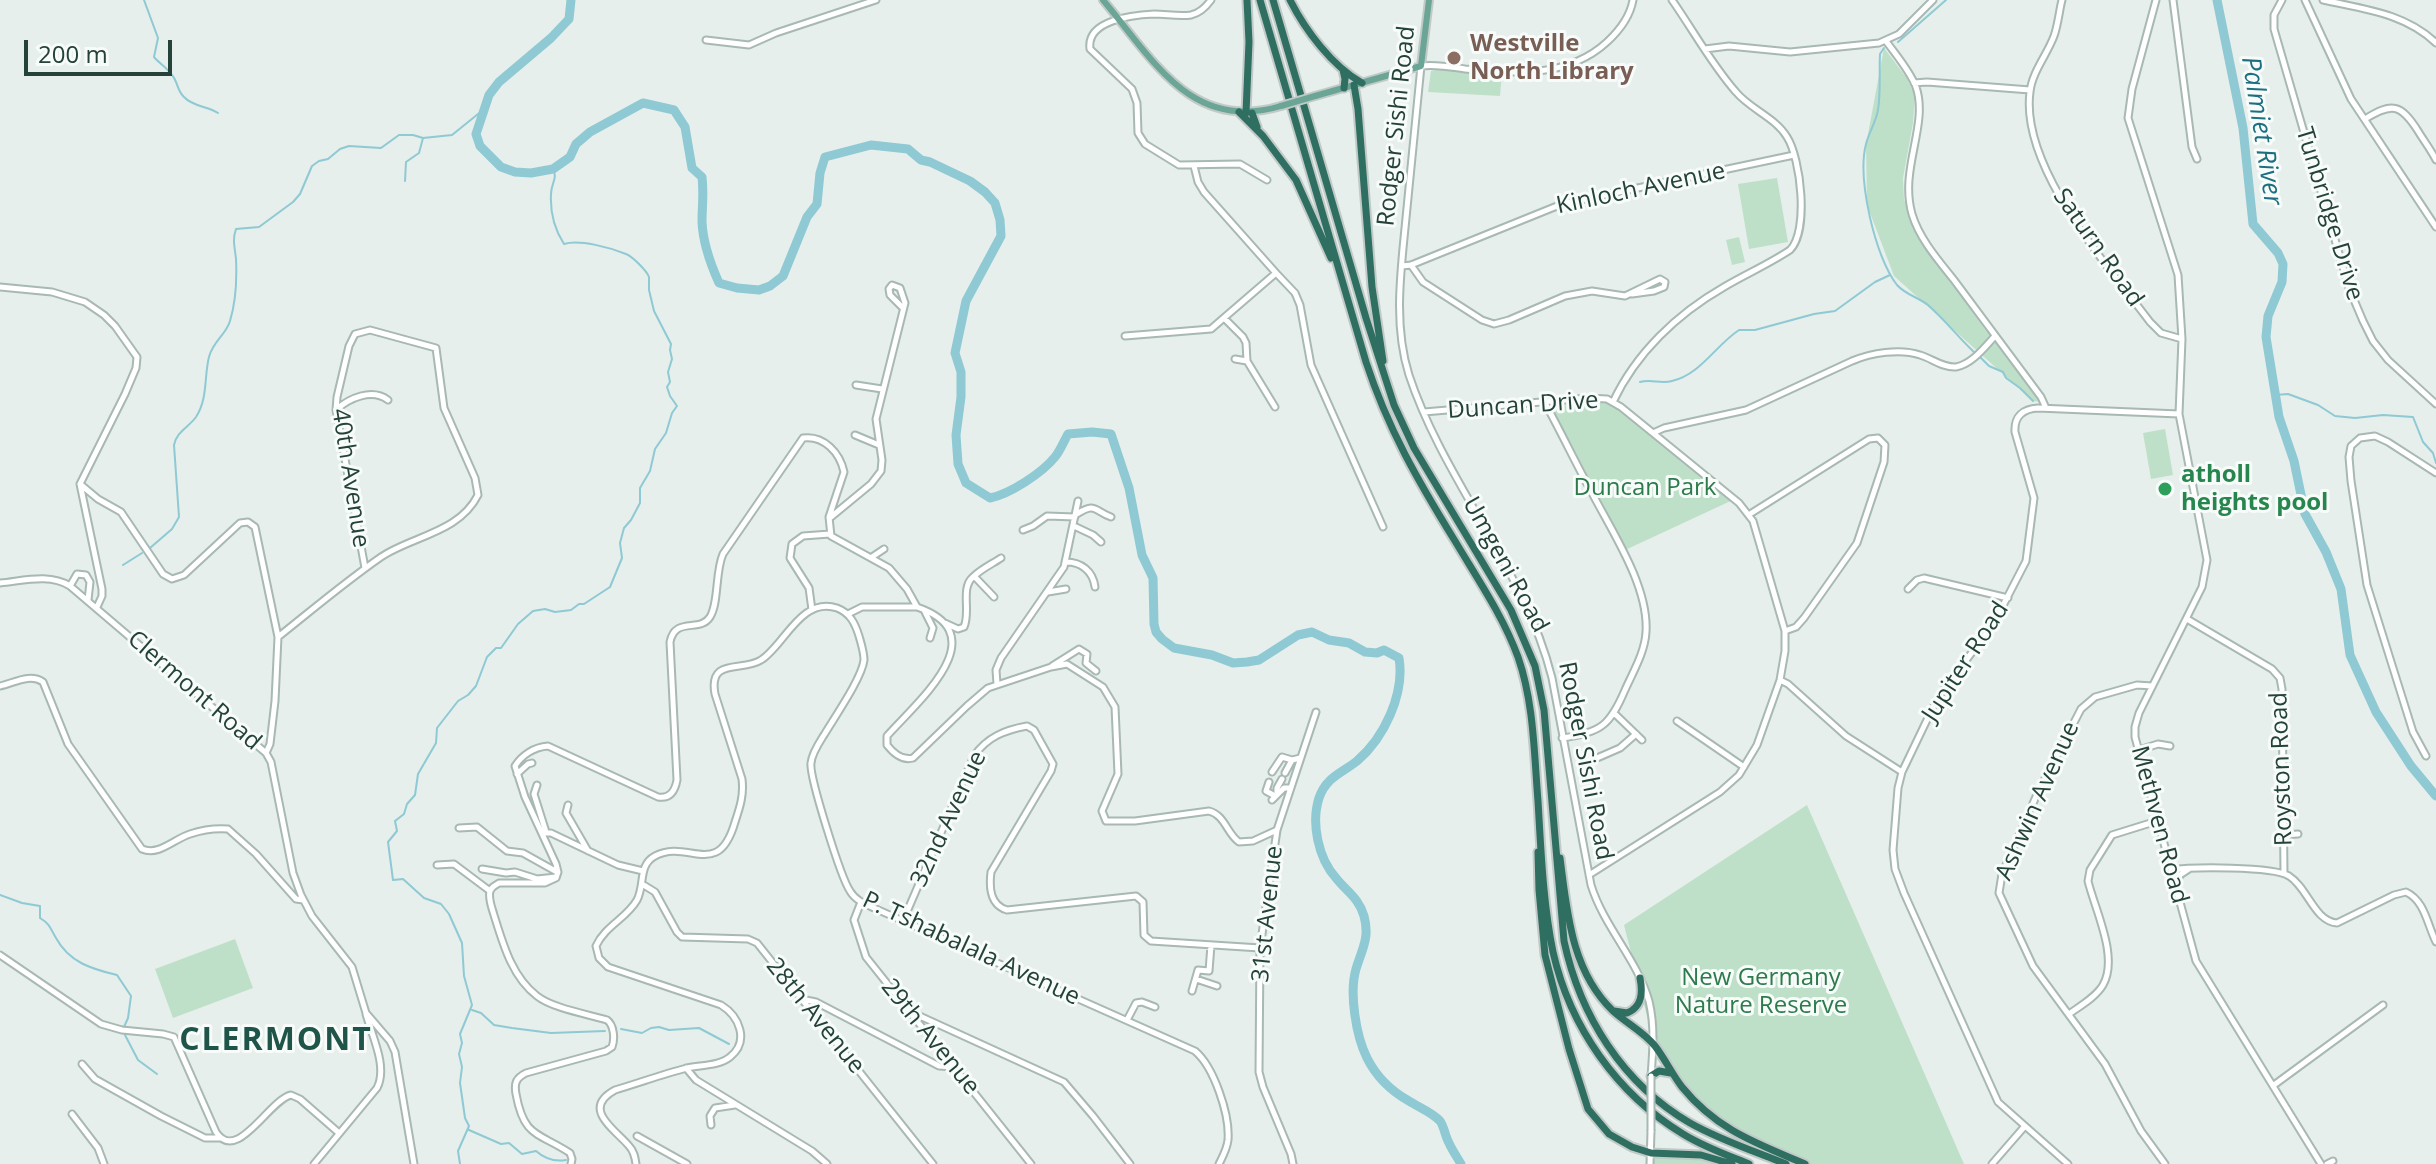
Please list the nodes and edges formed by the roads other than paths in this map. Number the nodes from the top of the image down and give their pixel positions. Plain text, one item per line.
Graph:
1 (876, 0) edge
2 (1103, 0) edge
3 (1211, 0) edge
4 (1247, 0) edge
5 (1260, 0) edge
6 (1273, 0) edge
7 (1290, 0) edge
8 (1429, 0) edge
9 (1633, 0) edge
10 (1672, 0) edge
11 (1933, 0) edge
12 (2062, 0) edge
13 (2156, 0) edge
14 (2173, 0) edge
15 (2282, 0) edge
16 (2305, 0) edge
17 (2323, 0) edge
18 (1120, 20) junction
19 (706, 40) dead end
20 (1886, 41) junction
21 (2436, 43) edge
22 (1705, 49) junction
23 (1421, 66) junction
24 (1342, 68) junction
25 (1914, 83) junction
26 (1358, 84) junction
27 (1344, 88) junction
28 (2030, 90) junction
29 (1246, 113) junction
30 (2365, 119) junction
31 (1263, 136) junction
32 (1794, 155) junction
33 (2197, 159) dead end
34 (2436, 160) edge
35 (1194, 166) junction
36 (1267, 180) dead end
37 (2436, 227) edge
38 (1411, 265) junction
39 (1402, 266) junction
40 (1276, 273) junction
41 (1659, 280) dead end
42 (0, 287) edge
43 (902, 307) dead end
44 (1224, 318) junction
45 (1356, 328) junction
46 (1125, 336) dead end
47 (1995, 336) junction
48 (2182, 339) junction
49 (1235, 359) dead end
50 (1247, 361) junction
51 (1386, 382) junction
52 (856, 385) dead end
53 (882, 389) junction
54 (388, 400) dead end
55 (1613, 402) junction
56 (1545, 403) junction
57 (2436, 404) edge
58 (1275, 407) dead end
59 (2046, 408) junction
60 (336, 410) junction
61 (1424, 412) junction
62 (2179, 414) junction
63 (1653, 433) junction
64 (855, 435) dead end
65 (879, 445) junction
66 (2436, 473) edge
67 (80, 484) junction
68 (1078, 501) dead end
69 (1750, 514) junction
70 (1076, 516) junction
71 (829, 517) junction
72 (1111, 517) dead end
73 (1074, 526) junction
74 (1383, 527) dead end
75 (1023, 530) dead end
76 (830, 534) junction
77 (1101, 542) dead end
78 (884, 549) dead end
79 (872, 557) junction
80 (1001, 558) dead end
81 (1066, 562) junction
82 (365, 568) junction
83 (974, 576) junction
84 (0, 583) edge
85 (70, 586) junction
86 (1095, 587) dead end
87 (1066, 589) dead end
88 (1908, 589) dead end
89 (1047, 592) junction
90 (994, 597) dead end
91 (2008, 598) junction
92 (88, 600) junction
93 (97, 607) junction
94 (920, 608) junction
95 (812, 610) junction
96 (848, 614) junction
97 (2187, 619) junction
98 (945, 623) junction
99 (1785, 631) junction
100 (278, 637) junction
101 (930, 638) dead end
102 (1051, 667) junction
103 (1096, 671) dead end
104 (1780, 680) junction
105 (997, 684) junction
106 (0, 686) edge
107 (2153, 686) junction
108 (1316, 712) dead end
109 (1614, 713) junction
110 (1677, 721) dead end
111 (1636, 734) junction
112 (1562, 738) junction
113 (1642, 740) dead end
114 (2170, 746) dead end
115 (2139, 750) junction
116 (266, 753) junction
117 (2426, 756) dead end
118 (1301, 758) junction
119 (1597, 758) dead end
120 (1292, 760) junction
121 (532, 763) dead end
122 (1744, 767) junction
123 (1272, 772) dead end
124 (1548, 772) junction
125 (1902, 772) junction
126 (516, 775) junction
127 (1269, 782) dead end
128 (537, 785) dead end
129 (1290, 788) junction
130 (1275, 796) junction
131 (568, 805) dead end
132 (1539, 818) junction
133 (2157, 821) junction
134 (459, 828) dead end
135 (1277, 830) junction
136 (544, 832) junction
137 (2298, 834) dead end
138 (2284, 835) junction
139 (588, 852) junction
140 (437, 865) dead end
141 (2190, 868) junction
142 (482, 869) dead end
143 (2171, 870) junction
144 (643, 871) junction
145 (2284, 873) junction
146 (557, 875) junction
147 (1589, 875) junction
148 (642, 884) junction
149 (2175, 887) junction
150 (490, 891) junction
151 (303, 900) junction
152 (861, 902) junction
153 (903, 921) junction
154 (2436, 942) edge
155 (1211, 945) junction
156 (1260, 948) junction
157 (0, 955) edge
158 (1640, 978) junction
159 (1196, 979) junction
160 (1217, 986) dead end
161 (1192, 991) dead end
162 (801, 999) junction
163 (2383, 1005) dead end
164 (1155, 1007) dead end
165 (1612, 1010) junction
166 (910, 1012) junction
167 (366, 1013) junction
168 (2069, 1014) junction
169 (1127, 1020) junction
170 (390, 1041) junction
171 (1654, 1044) junction
172 (376, 1048) junction
173 (82, 1064) dead end
174 (954, 1067) junction
175 (686, 1068) junction
176 (1672, 1073) junction
177 (1651, 1076) junction
178 (2274, 1085) junction
179 (736, 1104) junction
180 (72, 1114) dead end
181 (711, 1125) dead end
182 (2025, 1126) junction
183 (339, 1133) junction
184 (637, 1136) dead end
185 (220, 1138) junction
186 (1651, 1153) junction
187 (2327, 1163) edge
188 (104, 1164) edge
189 (314, 1164) edge
190 (414, 1164) edge
191 (571, 1164) edge
192 (636, 1164) edge
193 (687, 1164) edge
194 (827, 1164) edge
195 (933, 1164) edge
196 (1031, 1164) edge
197 (1130, 1164) edge
198 (1219, 1164) edge
199 (1293, 1164) edge
200 (1650, 1164) edge
201 (1732, 1164) edge
202 (1749, 1164) edge
203 (1786, 1164) edge
204 (1805, 1164) edge
205 (1992, 1164) edge
206 (2068, 1164) edge
207 (2165, 1164) edge

1 - 19 street
2 - 18 main road
3 - 18 street
4 - 29 highway
5 - 45 highway, Umgeni Road
6 - 51 highway, Umgeni Road
7 - 24 highway
8 - 23 main road, Rodger Sishi Road
9 - 23 street
10 - 22 street
11 - 20 street
12 - 28 street, Saturn Road
13 - 48 street, Methven Road
14 - 33 street
15 - 57 street, Tunbridge Drive
16 - 30 street
17 - 21 street
18 - 29 main road
18 - 35 street
20 - 22 street
20 - 25 street
22 - 32 street
23 - 26 main road
23 - 39 street, Rodger Sishi Road
24 - 26 highway
24 - 27 highway
25 - 28 street
25 - 47 street
26 - 27 main road
26 - 51 highway
27 - 29 main road, bridge
28 - 48 street, Saturn Road
29 - 31 highway
29 - 31 highway
30 - 34 street
30 - 37 street
31 - 45 highway
32 - 38 street, Kinloch Avenue
32 - 55 street
35 - 36 street
35 - 40 street
38 - 39 street, Kinloch Avenue
38 - 41 street
39 - 61 street, Rodger Sishi Road
40 - 44 street
40 - 74 street
42 - 67 street
43 - 53 street
44 - 46 street
44 - 50 street
45 - 132 highway, Umgeni Road
47 - 59 street
47 - 63 street
48 - 62 street, Methven Road
49 - 50 street
50 - 58 street
51 - 124 highway, Umgeni Road
52 - 53 street
53 - 65 street
54 - 60 street
55 - 56 street, Duncan Drive
55 - 63 street, Duncan Drive
56 - 61 street, Duncan Drive
56 - 109 street
59 - 62 street
59 - 91 street, Jupiter Road
60 - 82 street, 40th Avenue
60 - 82 street, 40th Avenue
61 - 112 street, Rodger Sishi Road
62 - 97 street, Methven Road
63 - 69 street, Duncan Drive
64 - 65 street
65 - 71 street
66 - 117 street
67 - 93 street
67 - 100 street
68 - 70 street
69 - 99 street
69 - 99 street
70 - 72 street
70 - 73 street
70 - 75 street
71 - 76 street
71 - 126 street
73 - 77 street
73 - 81 street
76 - 79 street
76 - 95 street
78 - 79 street
79 - 94 street
80 - 83 street
81 - 86 street
81 - 89 street
82 - 100 street, 40th Avenue
83 - 90 street
83 - 98 street
84 - 85 street, Clermont Road
85 - 92 street, Clermont Road
85 - 92 street
87 - 89 street
88 - 91 street
89 - 105 street
91 - 125 street, Jupiter Road
92 - 93 street, Clermont Road
93 - 116 street, Clermont Road
94 - 96 street
94 - 98 street
94 - 101 street
95 - 96 street
95 - 144 street
96 - 152 street, P. Tshabalala Avenue
97 - 107 street, Methven Road
97 - 138 street, Royston Road
98 - 105 street
99 - 104 street
100 - 116 street
102 - 103 street
102 - 105 street
102 - 135 street
104 - 122 street
104 - 125 street
106 - 151 street
107 - 115 street, Methven Road
107 - 168 street, Ashwin Avenue
108 - 118 street, 31st Avenue
109 - 111 street
109 - 112 street
110 - 122 street
111 - 113 street
111 - 119 street
112 - 147 street, Rodger Sishi Road
114 - 115 street
115 - 133 street, Methven Road
116 - 151 street, Clermont Road
118 - 120 street
118 - 129 street, 31st Avenue
120 - 123 street
120 - 130 street
121 - 126 street
122 - 147 street
124 - 165 highway
124 - 203 highway, Umgeni Road
125 - 182 street, Jupiter Road
126 - 136 street
127 - 130 street
128 - 136 street
129 - 130 street
129 - 135 street, 31st Avenue
131 - 139 street
132 - 186 highway
132 - 202 highway, Umgeni Road
133 - 143 street, Methven Road
133 - 168 street
134 - 146 street
135 - 156 street, 31st Avenue
136 - 139 street
136 - 146 street
137 - 138 street
138 - 145 street, Royston Road
139 - 144 street
140 - 150 street
141 - 143 street
141 - 145 street
141 - 149 street
142 - 146 street
143 - 149 street, Methven Road
144 - 148 street
145 - 154 street
146 - 150 street
147 - 158 street, Rodger Sishi Road
148 - 162 street, 28th Avenue
148 - 175 street
149 - 178 street, Methven Road
150 - 191 street
151 - 167 street, Clermont Road
152 - 153 street, P. Tshabalala Avenue
152 - 166 street, 29th Avenue
153 - 155 street, 32nd Avenue
153 - 169 street, P. Tshabalala Avenue
155 - 156 street, 32nd Avenue
155 - 159 street
156 - 199 street, 31st Avenue
157 - 185 street
158 - 165 highway
158 - 171 street, Rodger Sishi Road
159 - 160 street
159 - 161 street
162 - 174 street
162 - 195 street, 28th Avenue
163 - 178 street
164 - 169 street
165 - 171 highway
166 - 174 street, 29th Avenue
166 - 197 street
167 - 170 street, Clermont Road
167 - 172 street, Clermont Road
168 - 207 street, Ashwin Avenue
169 - 198 street, P. Tshabalala Avenue
170 - 172 street
170 - 190 street, Clermont Road
171 - 176 highway
171 - 177 street, Rodger Sishi Road
172 - 183 street, Clermont Road
173 - 185 street
174 - 196 street, 29th Avenue
175 - 179 street
175 - 192 street
176 - 177 highway
176 - 204 highway
177 - 186 street, Rodger Sishi Road, bridge
178 - 187 street, Methven Road
179 - 181 street
179 - 194 street
180 - 188 street
182 - 205 street
182 - 206 street, Jupiter Road
183 - 185 street
183 - 189 street, Clermont Road
184 - 193 street
186 - 200 street, Rodger Sishi Road
186 - 201 highway

